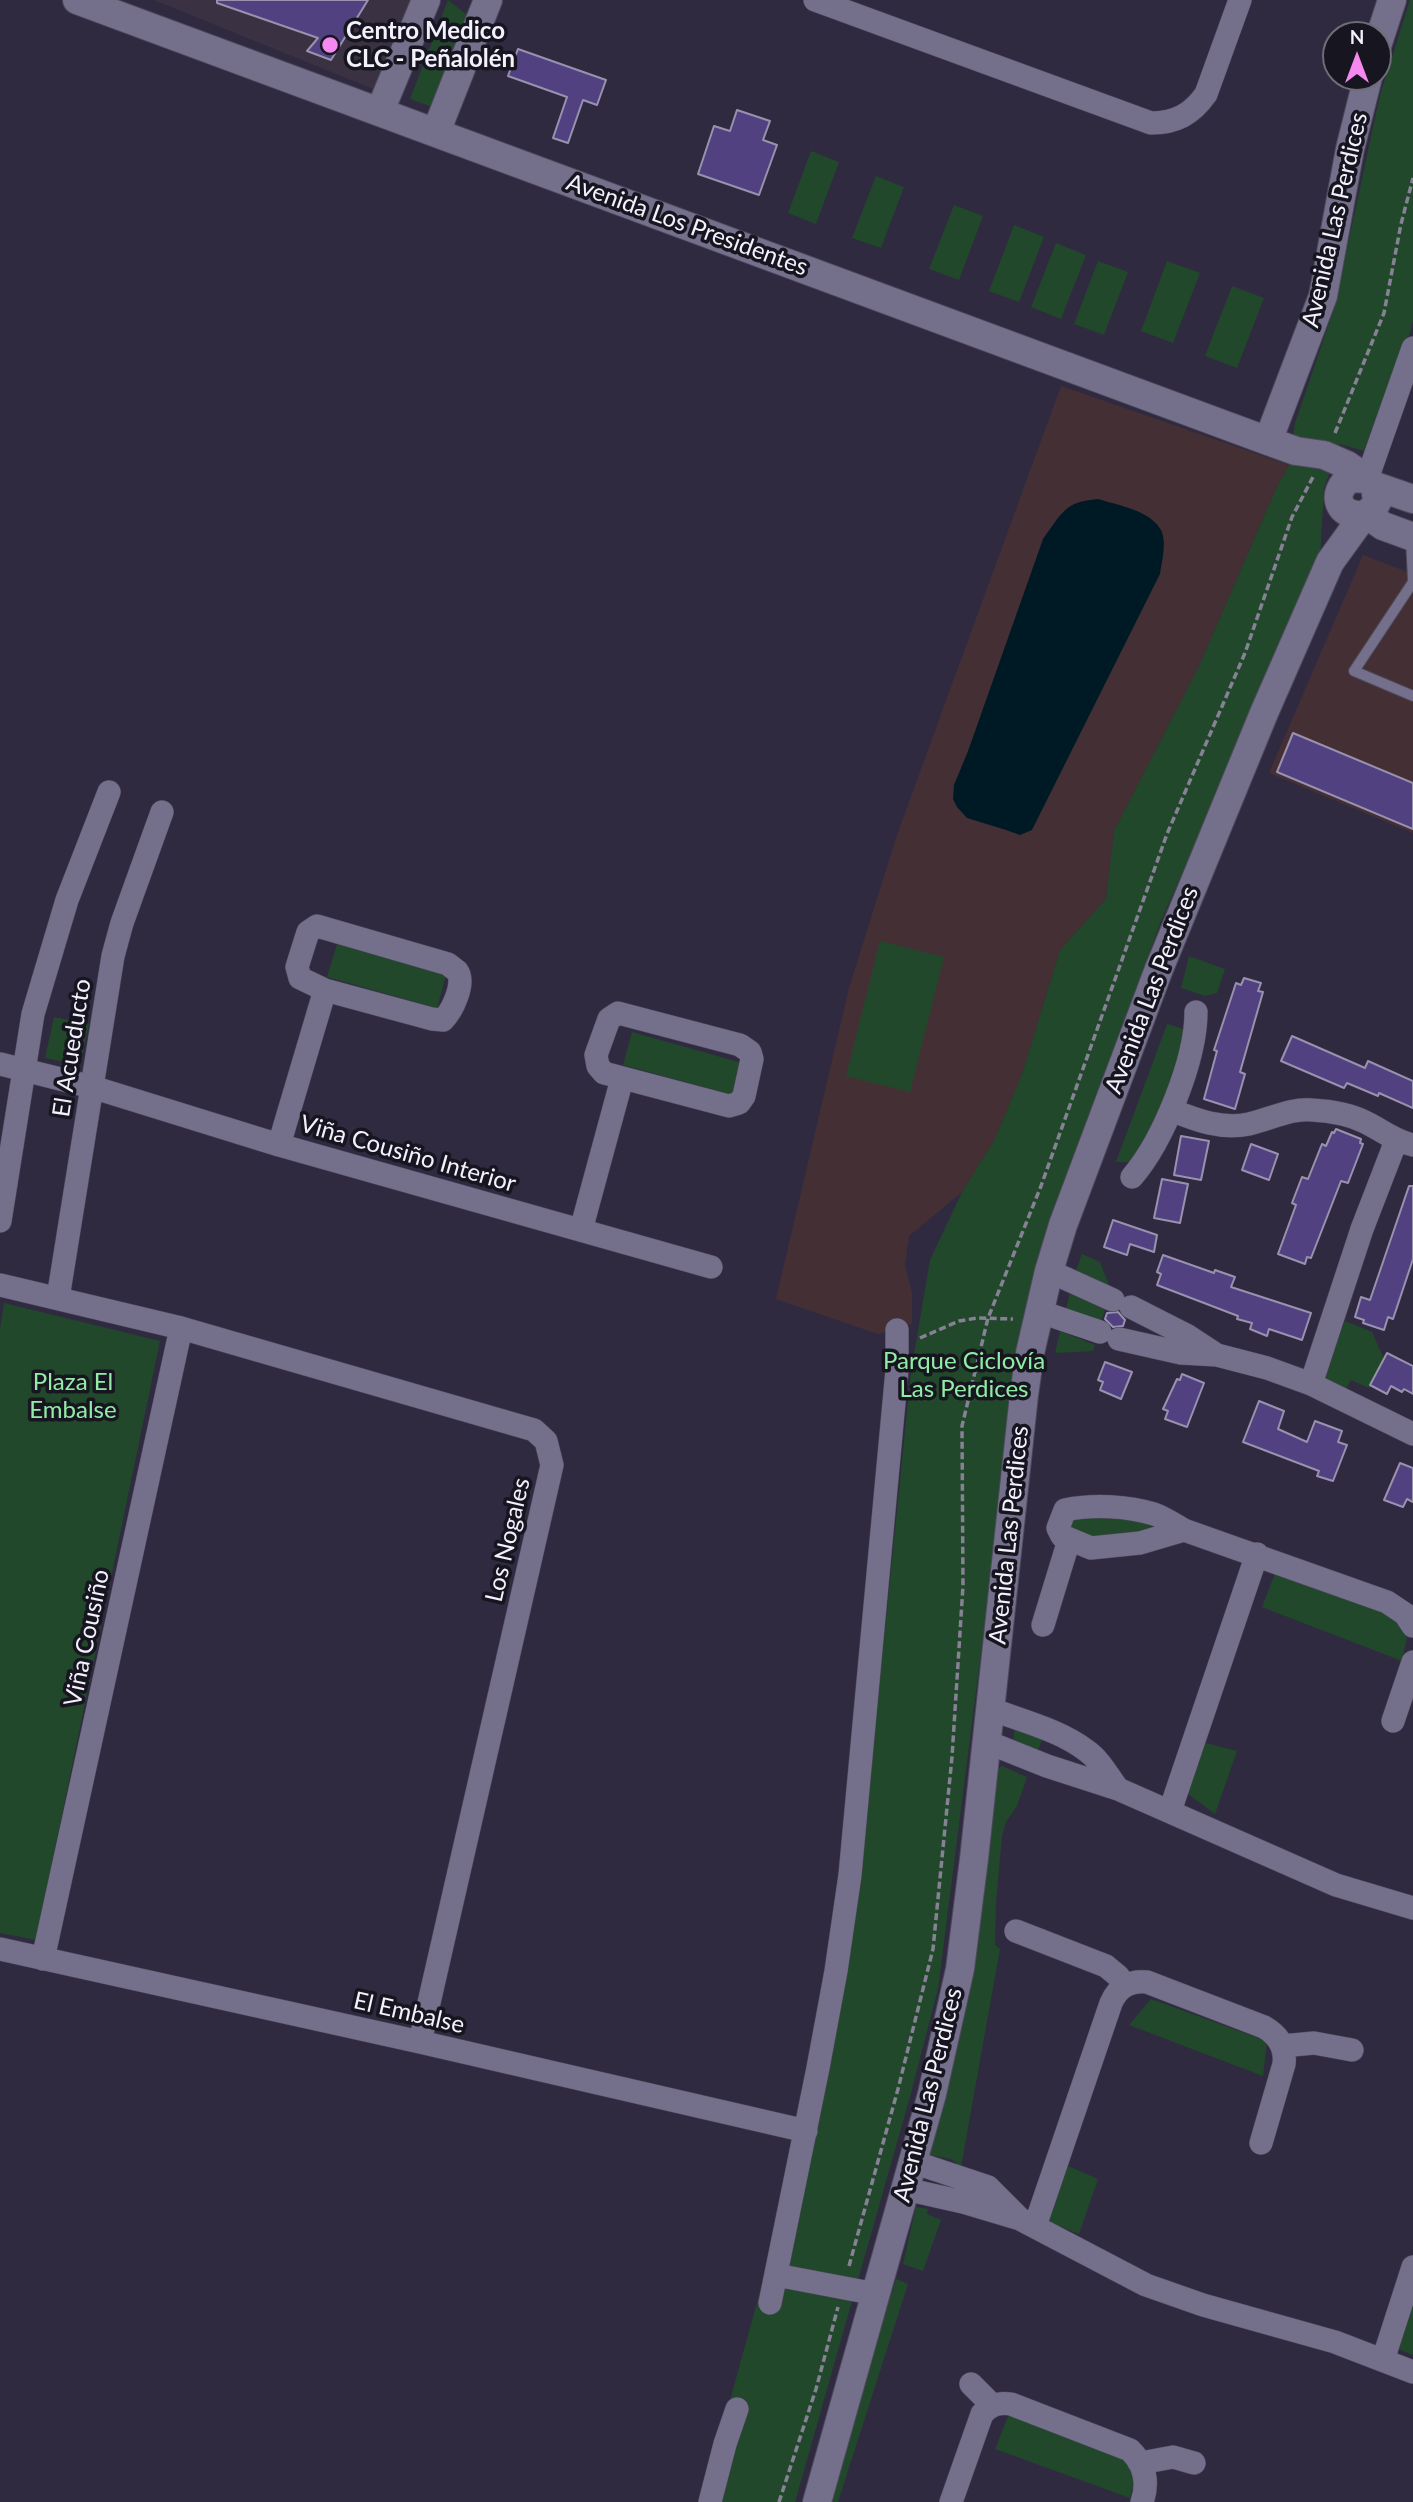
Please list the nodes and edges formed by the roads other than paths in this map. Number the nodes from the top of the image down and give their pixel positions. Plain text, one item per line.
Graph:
1 (77, 0) edge
2 (426, 0) edge
3 (488, 0) edge
4 (815, 0) edge
5 (1240, 0) edge
6 (1392, 0) edge
7 (1385, 21) edge
8 (1364, 91) edge
9 (380, 111) junction
10 (436, 132) junction
11 (1412, 353) edge
12 (1268, 441) junction
13 (1296, 451) junction
14 (1371, 482) junction
15 (1413, 499) edge
16 (1353, 506) junction
17 (1412, 537) edge
18 (1413, 581) edge
19 (1413, 696) edge
20 (109, 792) dead end
21 (163, 812) dead end
22 (325, 990) junction
23 (1196, 1012) dead end
24 (0, 1064) edge
25 (23, 1070) junction
26 (622, 1079) junction
27 (92, 1087) junction
28 (1171, 1110) junction
29 (1404, 1143) edge
30 (279, 1145) junction
31 (1132, 1177) dead end
32 (0, 1221) edge
33 (582, 1230) junction
34 (711, 1267) dead end
35 (1049, 1271) junction
36 (0, 1285) edge
37 (58, 1298) junction
38 (1038, 1311) junction
39 (181, 1328) junction
40 (897, 1341) road end
41 (1217, 1355) junction
42 (1311, 1384) junction
43 (1413, 1434) edge
44 (1184, 1530) junction
45 (1069, 1540) junction
46 (1257, 1554) junction
47 (1413, 1624) edge
48 (1042, 1625) dead end
49 (1413, 1662) edge
50 (991, 1709) junction
51 (1393, 1721) dead end
52 (987, 1741) junction
53 (1118, 1788) junction
54 (1170, 1811) junction
55 (1413, 1908) edge
56 (1016, 1931) dead end
57 (0, 1949) edge
58 (43, 1959) junction
59 (1125, 1985) junction
60 (420, 2042) junction
61 (1282, 2046) junction
62 (1352, 2050) dead end
63 (806, 2132) junction
64 (1261, 2143) dead end
65 (913, 2162) junction
66 (905, 2189) junction
67 (1028, 2223) junction
68 (1413, 2267) edge
69 (776, 2275) junction
70 (876, 2294) junction
71 (771, 2303) dead end
72 (1383, 2360) junction
73 (1413, 2372) edge
74 (971, 2385) dead end
75 (992, 2405) junction
76 (737, 2409) dead end
77 (1141, 2463) junction
78 (1194, 2463) dead end
79 (710, 2502) edge
80 (817, 2502) edge
81 (951, 2502) edge
82 (1142, 2502) edge

1 - 9 street, Avenida Los Presidentes
2 - 9 street
3 - 10 street
4 - 5 street
6 - 7 street
8 - 12 street, Avenida Las Perdices
9 - 10 street, Avenida Los Presidentes
10 - 12 street, Avenida Los Presidentes
11 - 14 street
12 - 13 street, Avenida Los Presidentes
13 - 14 street, Avenida Los Presidentes
13 - 16 street, Avenida Los Presidentes
14 - 15 street, Avenida Los Presidentes
14 - 16 street, Avenida Las Perdices
16 - 17 street, Avenida Los Presidentes
16 - 35 street, Avenida Las Perdices
17 - 18 lane
18 - 19 lane
20 - 25 street, El Acueducto
21 - 27 street, El Acueducto
22 - 22 street
22 - 30 street
23 - 28 street
24 - 25 street, Viña Cousiño Interior
25 - 27 street, Viña Cousiño Interior
25 - 32 street, El Acueducto
26 - 26 street
26 - 33 street
27 - 30 street, Viña Cousiño Interior
27 - 37 street, El Acueducto
28 - 29 street
28 - 31 street
29 - 42 street
30 - 33 street, Viña Cousiño Interior
33 - 34 street, Viña Cousiño Interior
35 - 38 street, Avenida Las Perdices
35 - 41 street
36 - 37 street, Los Nogales
37 - 39 street, Los Nogales
38 - 41 street
38 - 50 street, Avenida Las Perdices
39 - 58 street, Viña Cousiño
39 - 60 street, Los Nogales
40 - 63 street
41 - 42 street
42 - 43 street
44 - 45 street
44 - 45 street
44 - 46 street
45 - 48 street
46 - 47 street
46 - 54 street
49 - 51 street
50 - 52 street, Avenida Las Perdices
50 - 53 street
52 - 53 street
52 - 65 street, Avenida Las Perdices
53 - 54 street
54 - 55 street
56 - 59 street
57 - 58 street, El Embalse
58 - 60 street, El Embalse
59 - 61 street
59 - 67 street
60 - 63 street, El Embalse
61 - 62 street
61 - 64 street
63 - 69 street
65 - 66 street, Avenida Las Perdices
65 - 67 street
66 - 67 street
66 - 70 street, Avenida Las Perdices
67 - 72 street
68 - 72 street
69 - 70 street
69 - 71 street
70 - 80 street, Avenida Las Perdices
72 - 73 street
74 - 75 street
75 - 77 street
75 - 81 street
76 - 79 street
77 - 78 street
77 - 82 street

